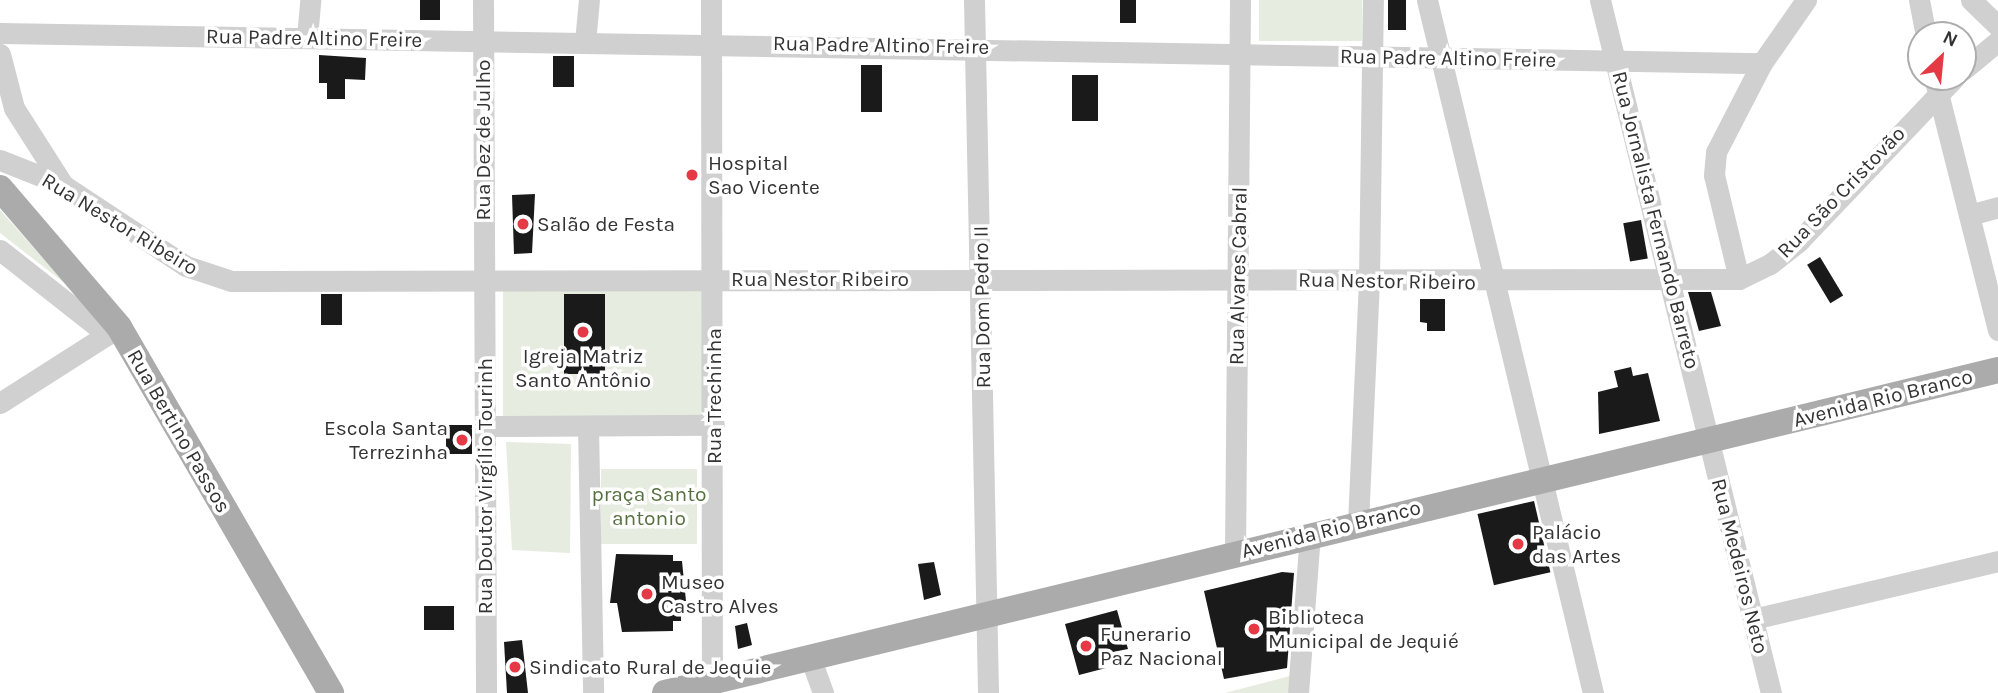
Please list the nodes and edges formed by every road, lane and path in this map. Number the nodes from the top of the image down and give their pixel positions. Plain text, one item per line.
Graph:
1 (310, 0) edge
2 (483, 0) edge
3 (589, 0) edge
4 (711, 0) edge
5 (974, 0) edge
6 (1240, 0) edge
7 (1373, 0) edge
8 (1427, 0) edge
9 (1600, 0) edge
10 (1806, 0) edge
11 (1919, 0) edge
12 (1971, 0) edge
13 (1923, 21) edge
14 (1998, 26) edge
15 (0, 33) edge
16 (307, 38) junction
17 (1998, 41) edge
18 (483, 42) junction
19 (585, 42) junction
20 (710, 43) junction
21 (973, 46) junction
22 (0, 54) edge
23 (1374, 56) junction
24 (1438, 56) junction
25 (1240, 57) junction
26 (1977, 58) edge
27 (1617, 60) junction
28 (1762, 63) junction
29 (1930, 91) edge
30 (1938, 91) edge
31 (0, 160) edge
32 (23, 169) junction
33 (0, 179) edge
34 (63, 185) junction
35 (0, 188) edge
36 (1998, 207) edge
37 (1969, 215) junction
38 (0, 250) edge
39 (982, 279) junction
40 (1370, 279) junction
41 (1739, 279) junction
42 (483, 280) junction
43 (714, 280) junction
44 (1238, 280) junction
45 (1671, 281) junction
46 (1494, 282) junction
47 (1998, 330) edge
48 (113, 331) junction
49 (1998, 370) edge
50 (0, 403) edge
51 (714, 425) junction
52 (486, 426) junction
53 (588, 426) junction
54 (1710, 440) junction
55 (1540, 478) junction
56 (1358, 523) junction
57 (1310, 535) junction
58 (1235, 553) junction
59 (1998, 561) edge
60 (986, 614) junction
61 (1753, 619) junction
62 (810, 657) junction
63 (712, 687) edge
64 (331, 693) edge
65 (486, 693) edge
66 (593, 693) edge
67 (665, 693) edge
68 (823, 693) edge
69 (988, 693) edge
70 (1298, 693) edge
71 (1592, 693) edge
72 (1771, 693) edge

1 - 16 street
2 - 18 street, Rua Dez de Julho
3 - 19 street
4 - 20 street, Rua Trechinha
5 - 21 street, Rua Dom Pedro II
6 - 25 street, Rua Alvares Cabral
7 - 23 street
8 - 24 street
9 - 27 street, Rua Jornalista Fernando Barreto
10 - 28 street
11 - 13 street
12 - 14 street
15 - 16 street, Rua Padre Altino Freire
16 - 18 street, Rua Padre Altino Freire
17 - 26 street
18 - 19 street, Rua Padre Altino Freire
18 - 42 street, Rua Dez de Julho
19 - 20 street, Rua Padre Altino Freire
20 - 21 street, Rua Padre Altino Freire
20 - 43 street, Rua Trechinha
21 - 25 street, Rua Padre Altino Freire
21 - 39 street, Rua Dom Pedro II
22 - 34 street
23 - 24 street, Rua Padre Altino Freire
23 - 25 street, Rua Padre Altino Freire
23 - 40 street
24 - 27 street, Rua Padre Altino Freire
24 - 46 street
25 - 44 street, Rua Alvares Cabral
27 - 28 street, Rua Padre Altino Freire
27 - 45 street, Rua Jornalista Fernando Barreto
28 - 41 street
29 - 41 street, Rua São Cristovão
30 - 37 street
31 - 32 street, Rua Nestor Ribeiro
32 - 33 street
32 - 34 street, Rua Nestor Ribeiro
34 - 42 street, Rua Nestor Ribeiro
35 - 48 main road, Rua Bertino Passos
36 - 37 street
37 - 47 street
38 - 48 street
39 - 43 street, Rua Nestor Ribeiro
39 - 44 street, Rua Nestor Ribeiro
39 - 60 street, Rua Dom Pedro II
40 - 44 street, Rua Nestor Ribeiro
40 - 46 street, Rua Nestor Ribeiro
40 - 56 street
41 - 45 street, Rua São Cristovão
42 - 43 street, Rua Nestor Ribeiro
42 - 52 street, Rua Doutor Virgílio Tourinh
43 - 51 street, Rua Trechinha
44 - 58 street, Rua Alvares Cabral
45 - 46 street, Rua Nestor Ribeiro
45 - 54 street, Rua Jornalista Fernando Barreto
46 - 55 street
48 - 50 street
48 - 64 main road, Rua Bertino Passos
49 - 54 main road, Avenida Rio Branco
51 - 53 street
51 - 63 street, Rua Trechinha
52 - 53 street
52 - 65 street, Rua Doutor Virgílio Tourinh
53 - 66 street
54 - 55 main road, Avenida Rio Branco
54 - 61 street, Rua Medeiros Neto
55 - 56 main road, Avenida Rio Branco
55 - 71 street
56 - 57 main road, Avenida Rio Branco
57 - 58 main road, Avenida Rio Branco
57 - 70 street
58 - 60 main road, Avenida Rio Branco
59 - 61 street
60 - 62 main road, Avenida Rio Branco
60 - 69 street, Rua Dom Pedro II
61 - 72 street, Rua Medeiros Neto
62 - 63 main road, Avenida Rio Branco
62 - 68 street
63 - 67 main road, Avenida Rio Branco

